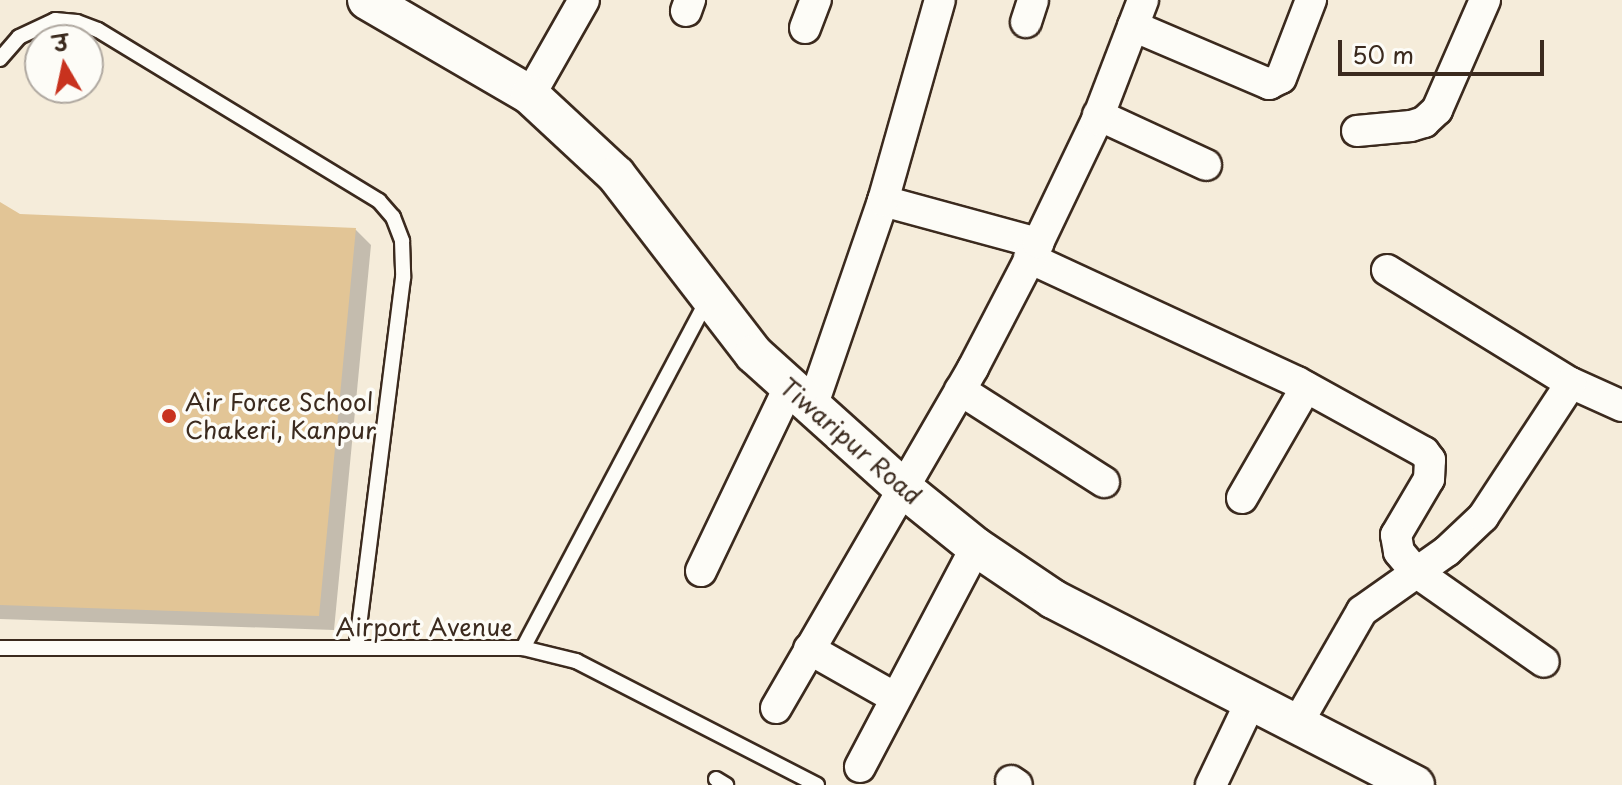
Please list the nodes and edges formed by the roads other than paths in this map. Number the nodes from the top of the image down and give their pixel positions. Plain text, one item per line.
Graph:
1 (367, 0) edge
2 (584, 0) edge
3 (816, 0) edge
4 (940, 0) edge
5 (1311, 0) edge
6 (1485, 0) edge
7 (1138, 13) edge
8 (805, 28) dead end
9 (0, 59) edge
10 (530, 95) junction
11 (1098, 115) junction
12 (1357, 131) dead end
13 (1206, 165) dead end
14 (883, 201) junction
15 (1034, 250) junction
16 (1387, 270) dead end
17 (708, 299) junction
18 (1571, 383) junction
19 (1306, 387) junction
20 (960, 390) junction
21 (801, 395) junction
22 (1622, 406) edge
23 (1104, 482) dead end
24 (904, 489) junction
25 (1242, 498) dead end
26 (976, 547) junction
27 (701, 571) dead end
28 (1416, 572) junction
29 (0, 648) edge
30 (356, 648) junction
31 (523, 648) junction
32 (809, 649) junction
33 (1544, 662) dead end
34 (894, 697) junction
35 (1252, 699) junction
36 (776, 708) dead end
37 (1297, 724) junction
38 (860, 767) dead end
39 (817, 785) edge
40 (1211, 785) edge
41 (1415, 785) edge

1 - 10 street, Tiwaripur Road
2 - 10 street
3 - 8 street
4 - 14 street
5 - 7 street
6 - 12 street
7 - 11 street
9 - 30 lane
10 - 17 street, Tiwaripur Road
11 - 13 street
11 - 15 street
14 - 15 street
14 - 21 street
15 - 19 street
15 - 20 street
16 - 18 street
17 - 21 street, Tiwaripur Road
17 - 31 lane
18 - 22 street
18 - 28 street
19 - 25 street
19 - 28 street
20 - 23 street
20 - 24 street
21 - 24 street, Tiwaripur Road
21 - 27 street
24 - 26 street, Tiwaripur Road
24 - 32 street
26 - 34 street
26 - 35 street, Tiwaripur Road
28 - 33 street
28 - 37 street
29 - 30 lane, Airport Avenue
30 - 31 lane, Airport Avenue
31 - 39 lane, Airport Avenue
32 - 34 street
32 - 36 street
34 - 38 street
35 - 37 street, Tiwaripur Road
35 - 40 street
37 - 41 street, Tiwaripur Road

